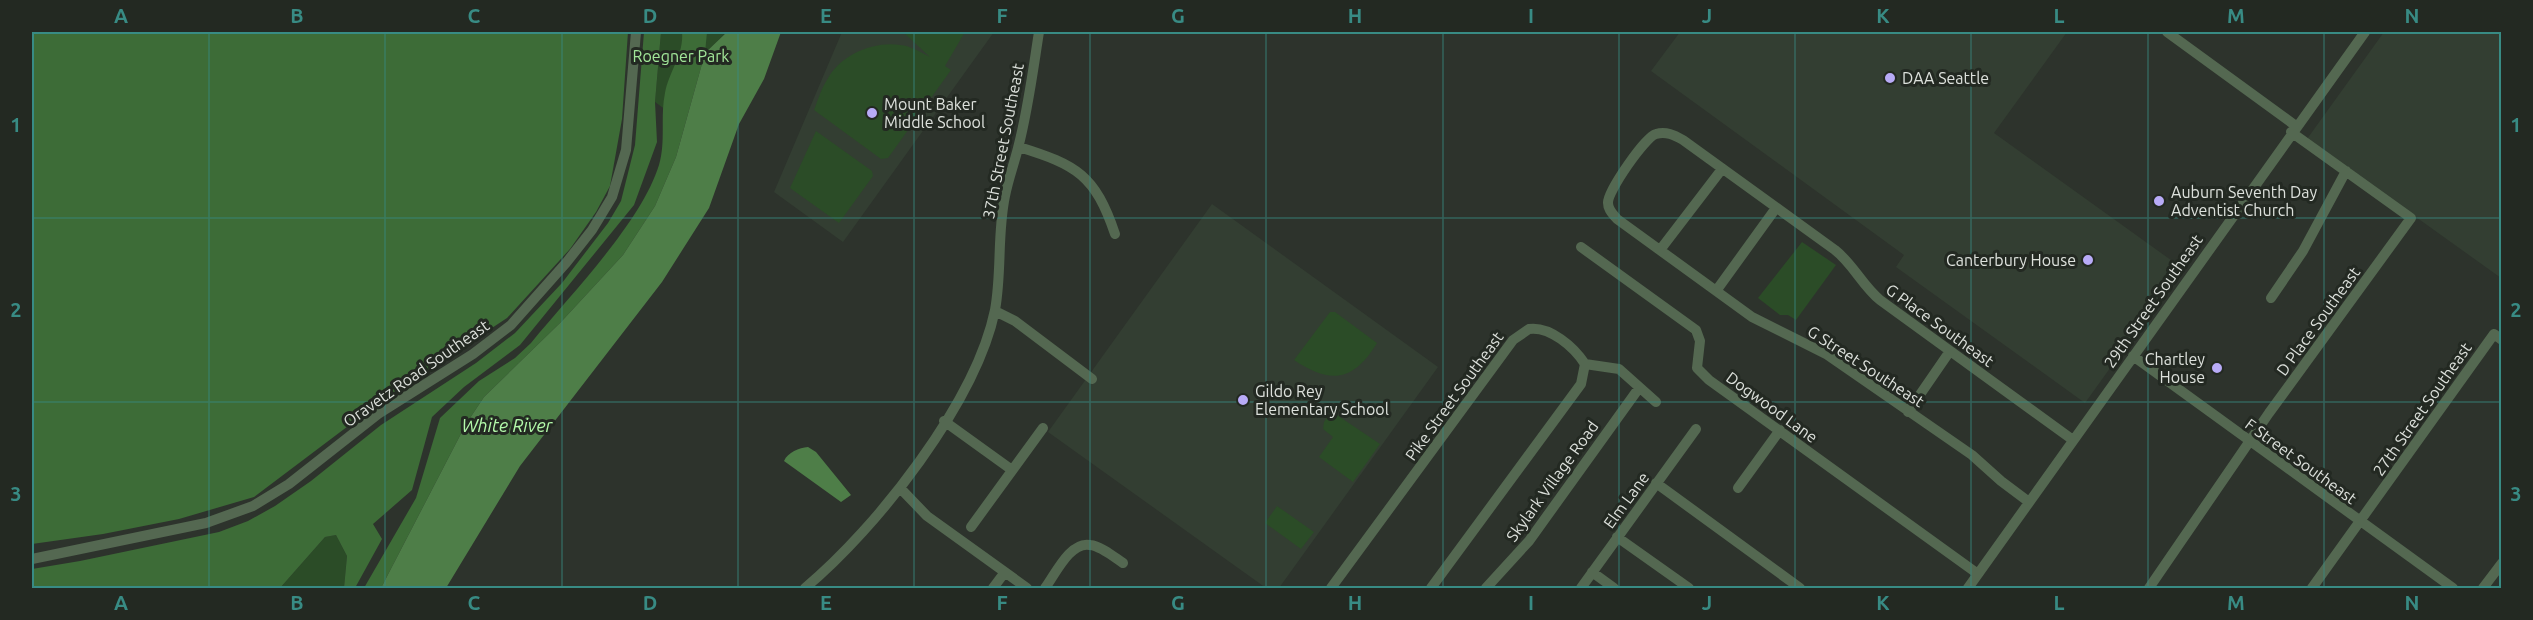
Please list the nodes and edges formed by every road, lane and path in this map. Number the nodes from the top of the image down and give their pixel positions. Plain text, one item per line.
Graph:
1 (636, 32) edge
2 (1039, 32) edge
3 (2167, 32) edge
4 (2365, 32) edge
5 (2294, 129) junction
6 (1019, 147) junction
7 (1722, 169) junction
8 (2346, 171) junction
9 (1776, 208) junction
10 (1622, 223) joint
11 (1115, 234) dead end
12 (1581, 247) dead end
13 (1660, 250) junction
14 (1716, 291) junction
15 (2271, 298) dead end
16 (995, 311) junction
17 (2498, 337) edge
18 (1950, 351) junction
19 (2133, 356) junction
20 (1585, 364) junction
21 (1092, 379) dead end
22 (1639, 388) junction
23 (1656, 402) dead end
24 (1908, 412) junction
25 (944, 421) junction
26 (1043, 428) dead end
27 (1696, 429) dead end
28 (1780, 430) junction
29 (2073, 440) junction
30 (2251, 443) junction
31 (1011, 470) junction
32 (1656, 483) junction
33 (1738, 488) dead end
34 (901, 489) junction
35 (2030, 502) junction
36 (2360, 522) junction
37 (971, 527) dead end
38 (1617, 537) junction
39 (32, 559) edge
40 (1123, 563) dead end
41 (2502, 563) edge
42 (1005, 572) junction
43 (1592, 572) junction
44 (1978, 574) junction
45 (805, 588) edge
46 (993, 588) edge
47 (1027, 588) edge
48 (1045, 588) edge
49 (1332, 588) edge
50 (1431, 588) edge
51 (1486, 588) edge
52 (1581, 588) edge
53 (1614, 588) edge
54 (1689, 588) edge
55 (1800, 588) edge
56 (1968, 588) edge
57 (2149, 588) edge
58 (2312, 588) edge
59 (2453, 588) edge
60 (2483, 588) edge

1 - 39 street, Oravetz Road Southeast
2 - 6 street, 37th Street Southeast
3 - 5 street
4 - 5 street, 29th Street Southeast
5 - 8 street
5 - 19 street, 29th Street Southeast
6 - 11 street
6 - 16 street, 37th Street Southeast
7 - 9 street, G Place Southeast
7 - 10 street, G Place Southeast
7 - 13 street
8 - 15 street
8 - 30 street, D Place Southeast
9 - 14 street
9 - 18 street, G Place Southeast
10 - 13 street, G Street Southeast
12 - 28 street, Dogwood Lane
13 - 14 street, G Street Southeast
14 - 24 street, G Street Southeast
16 - 21 street
16 - 25 street, 37th Street Southeast
17 - 36 street, 27th Street Southeast
18 - 24 street
18 - 29 street, G Place Southeast
19 - 29 street, 29th Street Southeast
19 - 30 street, F Street Southeast
20 - 22 street
20 - 49 street, Pike Street Southeast
20 - 50 street
22 - 23 street
22 - 51 street, Skylark Village Road
24 - 35 street, G Street Southeast
25 - 31 street
25 - 34 street, 37th Street Southeast
26 - 31 street
27 - 32 street, Elm Lane
28 - 33 street
28 - 44 street, Dogwood Lane
29 - 35 street, 29th Street Southeast
30 - 36 street, F Street Southeast
30 - 57 street, D Place Southeast
31 - 37 street
32 - 38 street, Elm Lane
32 - 55 street
34 - 42 street
34 - 45 street, 37th Street Southeast
35 - 44 street, 29th Street Southeast
36 - 58 street, 27th Street Southeast
36 - 59 street, F Street Southeast
38 - 43 street, Elm Lane
38 - 54 street
40 - 48 street
41 - 60 street
42 - 46 street
42 - 47 street
43 - 52 street, Elm Lane
43 - 53 street
44 - 56 street, 29th Street Southeast

